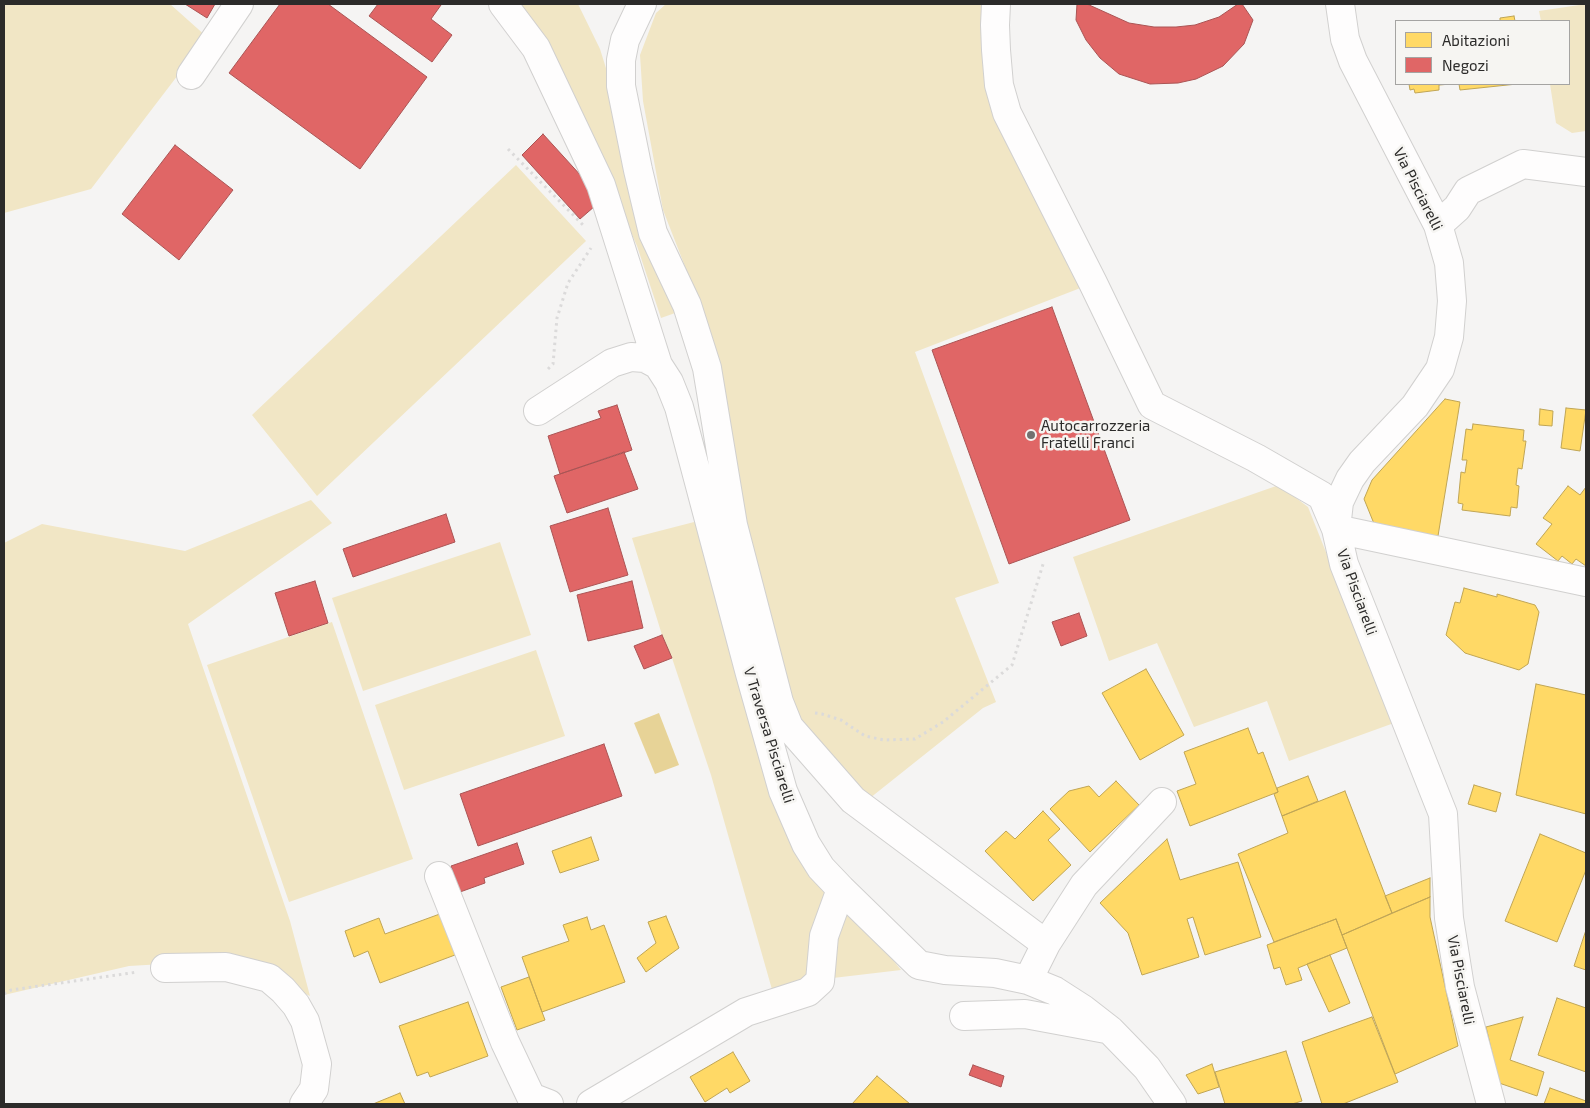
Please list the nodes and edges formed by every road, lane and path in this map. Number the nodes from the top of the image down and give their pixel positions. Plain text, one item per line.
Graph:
1 (239, 4) edge
2 (503, 4) edge
3 (642, 4) edge
4 (996, 4) edge
5 (1340, 4) edge
6 (191, 75) dead end
7 (508, 149) dead end
8 (1586, 172) edge
9 (1438, 225) junction
10 (584, 226) dead end
11 (593, 246) dead end
12 (658, 365) junction
13 (542, 409) joint
14 (1336, 529) junction
15 (1044, 562) dead end
16 (1586, 582) edge
17 (789, 727) junction
18 (1162, 802) dead end
19 (439, 876) dead end
20 (841, 889) junction
21 (1046, 944) junction
22 (165, 968) joint
23 (1028, 980) junction
24 (4, 994) edge
25 (964, 1016) dead end
26 (1110, 1030) junction
27 (304, 1104) edge
28 (549, 1104) edge
29 (590, 1104) edge
30 (1172, 1104) edge
31 (1491, 1104) edge

1 - 6 street
2 - 12 street, V Traversa Pisciarelli
3 - 17 street
4 - 14 street
5 - 9 street, Via Pisciarelli
7 - 10 path
8 - 9 street
9 - 14 street, Via Pisciarelli
11 - 13 path
12 - 13 street
12 - 20 street, V Traversa Pisciarelli
14 - 16 street
14 - 31 street, Via Pisciarelli
15 - 17 path
17 - 21 street
18 - 21 street
19 - 28 street
20 - 23 street, V Traversa Pisciarelli
20 - 29 street
21 - 23 street
22 - 24 path
22 - 27 street
23 - 26 street, V Traversa Pisciarelli
25 - 26 street
26 - 30 street, V Traversa Pisciarelli

